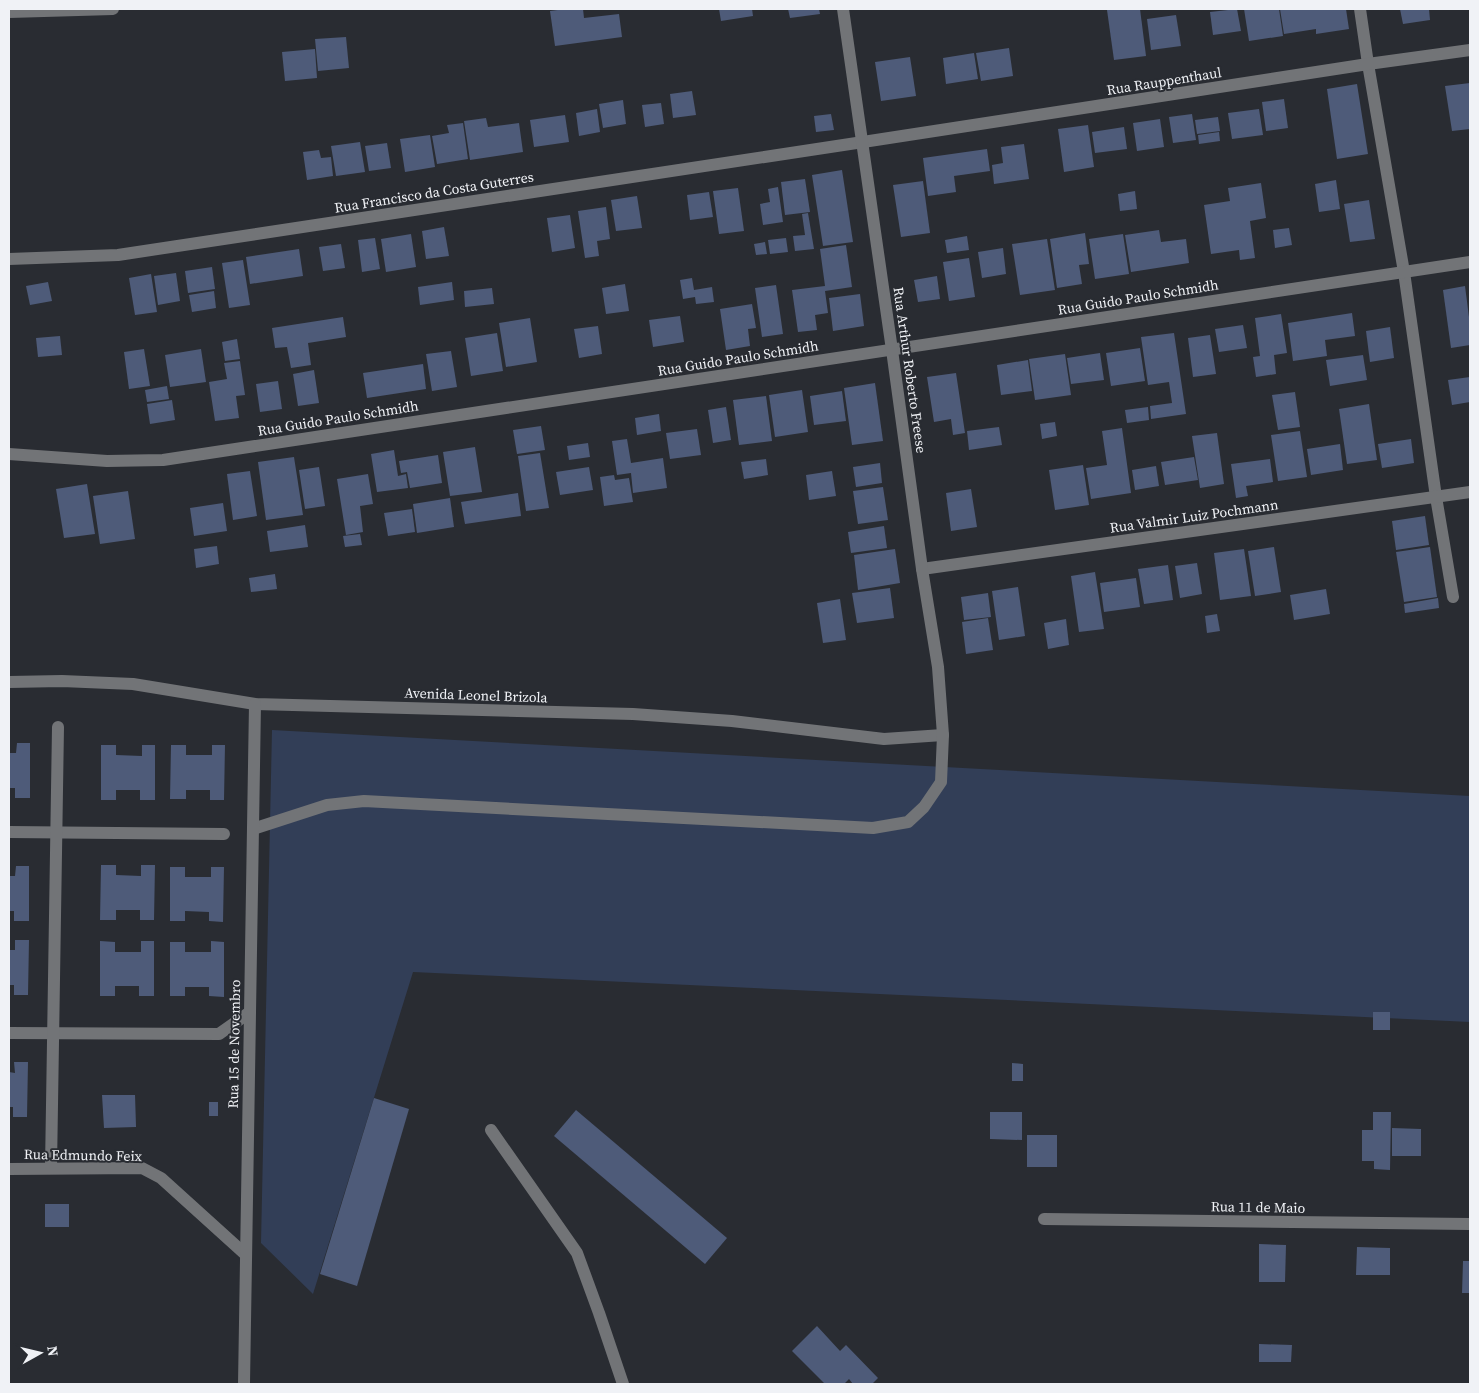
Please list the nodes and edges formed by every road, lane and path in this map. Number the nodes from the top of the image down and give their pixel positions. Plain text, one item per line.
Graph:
1 (114, 9) edge
2 (843, 9) edge
3 (1360, 9) edge
4 (9, 12) edge
5 (1470, 50) edge
6 (1368, 64) junction
7 (863, 142) junction
8 (9, 260) edge
9 (1470, 262) edge
10 (1404, 272) junction
11 (892, 350) junction
12 (9, 454) edge
13 (1470, 492) edge
14 (1436, 497) junction
15 (922, 570) junction
16 (1453, 596) dead end
17 (9, 682) edge
18 (255, 704) junction
19 (58, 727) dead end
20 (943, 735) junction
21 (253, 829) junction
22 (9, 832) edge
23 (56, 832) junction
24 (224, 834) dead end
25 (250, 1012) junction
26 (9, 1033) edge
27 (52, 1033) junction
28 (491, 1130) dead end
29 (51, 1168) junction
30 (9, 1169) edge
31 (1044, 1219) dead end
32 (1470, 1224) edge
33 (245, 1254) junction
34 (244, 1384) edge
35 (623, 1384) edge

1 - 4 street
2 - 7 street, Rua Arthur Roberto Freese
3 - 6 street
5 - 6 street, Rua Rauppenthaul
6 - 7 street, Rua Rauppenthaul
6 - 10 street
7 - 8 street, Rua Francisco da Costa Guterres
7 - 11 street, Rua Arthur Roberto Freese
9 - 10 street, Rua Guido Paulo Schmidh
10 - 11 street, Rua Guido Paulo Schmidh
10 - 14 street
11 - 12 street, Rua Guido Paulo Schmidh
11 - 15 street, Rua Arthur Roberto Freese
13 - 14 street, Rua Valmir Luiz Pochmann
14 - 15 street, Rua Valmir Luiz Pochmann
14 - 16 street
15 - 20 street, Rua Arthur Roberto Freese
17 - 18 street, Avenida Leonel Brizola
18 - 20 street, Avenida Leonel Brizola
18 - 21 street, Rua 15 de Novembro
19 - 23 street
20 - 21 street, Rua Arthur Roberto Freese
21 - 25 street, Rua 15 de Novembro
22 - 23 street
23 - 24 street
23 - 27 street
25 - 27 street
25 - 33 street, Rua 15 de Novembro
26 - 27 street
27 - 29 street
28 - 35 street
29 - 30 street, Rua Edmundo Feix
29 - 33 street, Rua Edmundo Feix
31 - 32 street, Rua 11 de Maio
33 - 34 street, Rua 15 de Novembro

